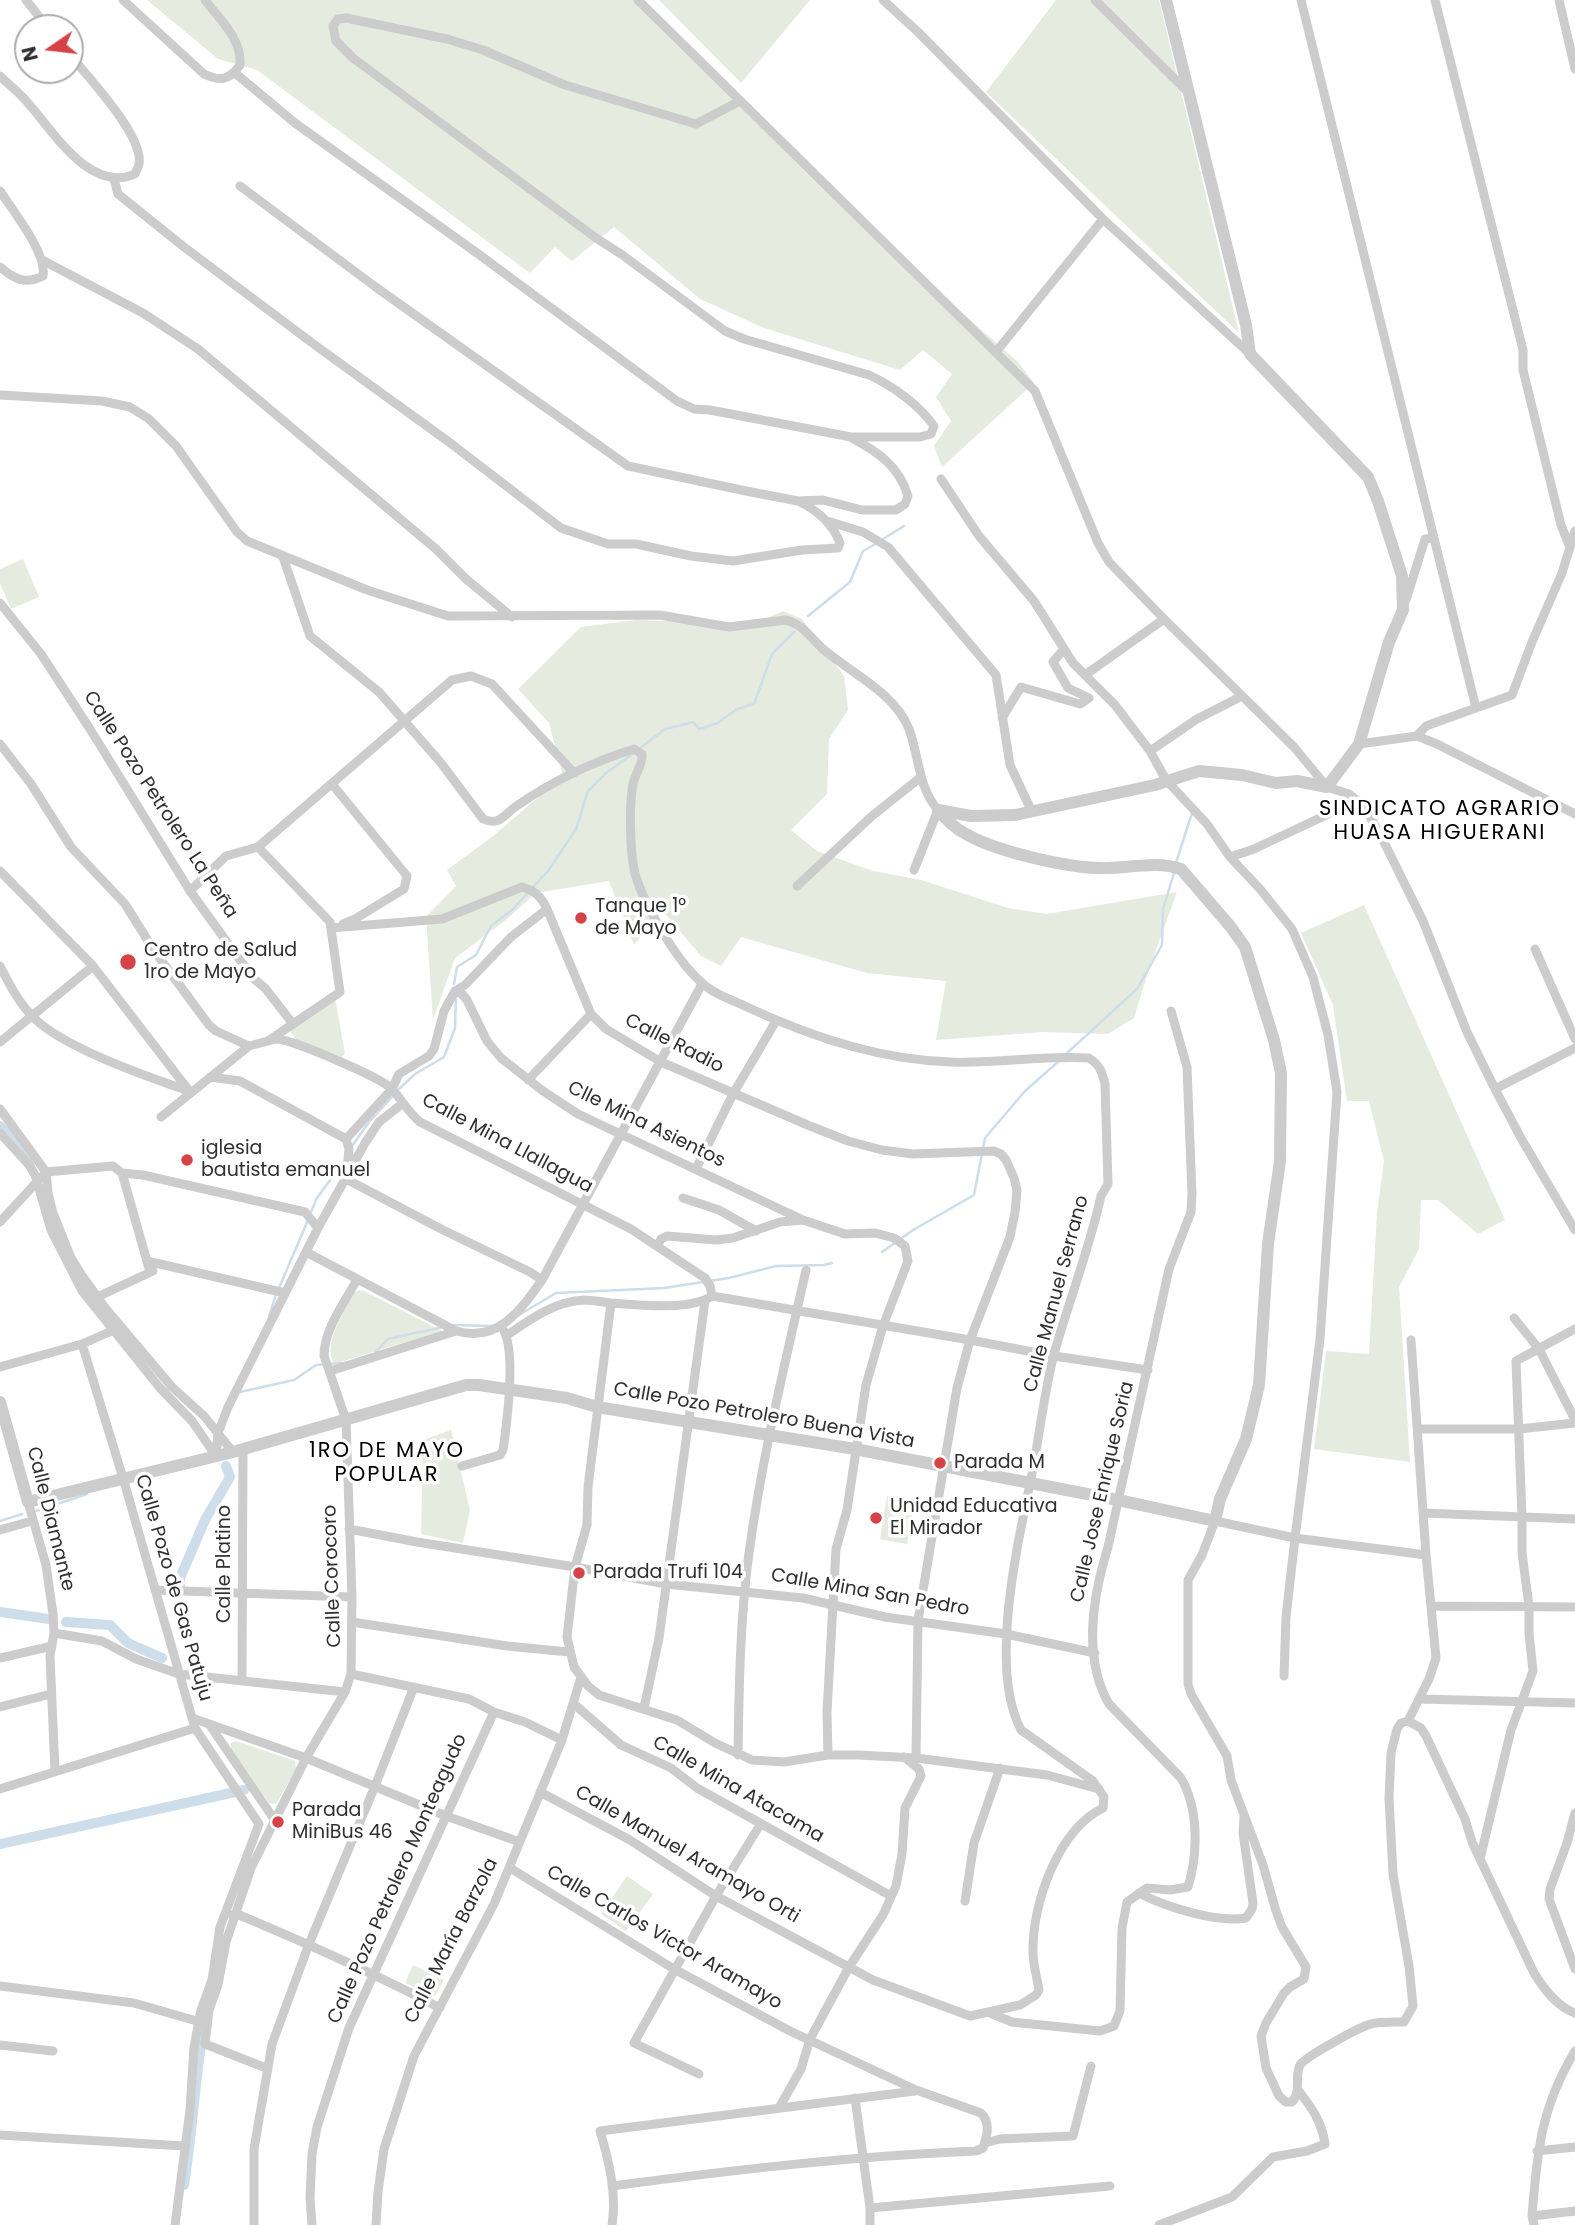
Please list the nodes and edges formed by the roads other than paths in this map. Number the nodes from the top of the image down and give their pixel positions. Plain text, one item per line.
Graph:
1 (26, 0) edge
2 (123, 0) edge
3 (205, 0) edge
4 (638, 0) edge
5 (883, 0) edge
6 (1095, 0) edge
7 (1166, 0) edge
8 (1301, 0) edge
9 (1435, 0) edge
10 (1559, 0) edge
11 (37, 14) edge
12 (1575, 69) edge
13 (84, 72) edge
14 (234, 73) junction
15 (0, 76) edge
16 (1190, 95) junction
17 (740, 101) junction
18 (114, 178) junction
19 (240, 186) dead end
20 (0, 191) edge
21 (1103, 219) junction
22 (42, 260) junction
23 (0, 267) edge
24 (996, 352) junction
25 (1250, 354) junction
26 (0, 395) edge
27 (851, 438) junction
28 (942, 479) dead end
29 (798, 501) junction
30 (828, 521) junction
31 (1575, 531) edge
32 (1433, 538) junction
33 (1569, 545) junction
34 (283, 556) junction
35 (0, 603) edge
36 (1403, 610) junction
37 (512, 617) junction
38 (1164, 619) junction
39 (1064, 649) junction
40 (1085, 675) junction
41 (1242, 696) junction
42 (1476, 708) junction
43 (1002, 718) junction
44 (404, 721) junction
45 (1417, 736) junction
46 (0, 744) edge
47 (1359, 744) junction
48 (1150, 751) junction
49 (574, 773) junction
50 (921, 777) junction
51 (1166, 780) junction
52 (332, 785) junction
53 (1327, 787) junction
54 (1358, 800) junction
55 (938, 810) junction
56 (1032, 812) junction
57 (1575, 814) edge
58 (258, 848) junction
59 (1230, 857) junction
60 (914, 870) dead end
61 (0, 871) edge
62 (797, 886) dead end
63 (190, 891) junction
64 (547, 909) junction
65 (331, 928) junction
66 (1535, 949) dead end
67 (0, 966) edge
68 (93, 966) junction
69 (702, 984) junction
70 (455, 991) junction
71 (1171, 1011) dead end
72 (591, 1014) junction
73 (32, 1016) junction
74 (776, 1021) junction
75 (293, 1024) junction
76 (1575, 1039) edge
77 (268, 1041) junction
78 (0, 1042) edge
79 (249, 1046) junction
80 (1575, 1048) edge
81 (661, 1062) junction
82 (210, 1077) junction
83 (528, 1080) junction
84 (391, 1089) junction
85 (1495, 1089) junction
86 (190, 1092) junction
87 (733, 1094) junction
88 (402, 1104) junction
89 (0, 1110) edge
90 (161, 1117) dead end
91 (0, 1133) edge
92 (620, 1134) junction
93 (346, 1139) junction
94 (696, 1169) junction
95 (46, 1172) junction
96 (122, 1173) junction
97 (346, 1179) junction
98 (37, 1181) junction
99 (682, 1198) dead end
100 (583, 1204) junction
101 (803, 1220) junction
102 (0, 1222) edge
103 (318, 1228) junction
104 (1575, 1230) edge
105 (756, 1231) junction
106 (658, 1245) junction
107 (306, 1252) junction
108 (147, 1261) junction
109 (164, 1266) junction
110 (806, 1270) dead end
111 (150, 1272) junction
112 (542, 1280) junction
113 (356, 1281) junction
114 (285, 1293) junction
115 (708, 1298) junction
116 (94, 1299) junction
117 (611, 1303) junction
118 (797, 1311) junction
119 (1514, 1318) dead end
120 (501, 1326) junction
121 (883, 1326) junction
122 (1575, 1329) edge
123 (114, 1330) junction
124 (456, 1331) junction
125 (506, 1336) junction
126 (970, 1340) junction
127 (1411, 1340) dead end
128 (82, 1345) junction
129 (1539, 1349) junction
130 (1054, 1356) junction
131 (0, 1367) edge
132 (1149, 1370) junction
133 (330, 1371) junction
134 (508, 1389) junction
135 (0, 1402) edge
136 (597, 1407) junction
137 (346, 1420) junction
138 (688, 1420) junction
139 (1575, 1422) edge
140 (1418, 1429) junction
141 (1519, 1429) junction
142 (218, 1433) junction
143 (770, 1434) junction
144 (238, 1450) junction
145 (855, 1450) junction
146 (216, 1456) junction
147 (462, 1466) dead end
148 (943, 1467) junction
149 (123, 1478) junction
150 (1030, 1483) junction
151 (1118, 1500) junction
152 (28, 1502) junction
153 (1423, 1513) junction
154 (1522, 1517) junction
155 (1575, 1519) edge
156 (32, 1521) junction
157 (1215, 1521) junction
158 (349, 1528) junction
159 (0, 1530) edge
160 (1294, 1538) junction
161 (1426, 1555) junction
162 (575, 1567) junction
163 (666, 1584) junction
164 (155, 1590) junction
165 (745, 1592) junction
166 (243, 1593) junction
167 (352, 1597) junction
168 (833, 1605) junction
169 (1431, 1606) junction
170 (1529, 1606) junction
171 (1575, 1607) edge
172 (918, 1620) junction
173 (352, 1622) junction
174 (54, 1633) junction
175 (1006, 1634) junction
176 (52, 1646) junction
177 (569, 1652) junction
178 (1095, 1653) junction
179 (0, 1658) edge
180 (179, 1674) junction
181 (351, 1674) junction
182 (1284, 1676) dead end
183 (581, 1678) junction
184 (242, 1681) junction
185 (414, 1687) junction
186 (345, 1692) junction
187 (51, 1694) junction
188 (1420, 1699) junction
189 (1523, 1701) junction
190 (1575, 1703) edge
191 (574, 1704) junction
192 (0, 1707) edge
193 (644, 1708) junction
194 (494, 1712) junction
195 (192, 1717) junction
196 (1408, 1721) junction
197 (209, 1724) junction
198 (195, 1728) junction
199 (562, 1740) junction
200 (738, 1755) junction
201 (828, 1755) junction
202 (904, 1757) junction
203 (306, 1758) junction
204 (916, 1758) junction
205 (1000, 1768) junction
206 (55, 1772) junction
207 (375, 1786) junction
208 (0, 1789) edge
209 (1101, 1790) junction
210 (540, 1792) junction
211 (1575, 1812) edge
212 (1244, 1815) junction
213 (446, 1816) junction
214 (274, 1819) junction
215 (761, 1825) junction
216 (520, 1842) junction
217 (1480, 1858) junction
218 (509, 1868) junction
219 (1139, 1894) junction
220 (716, 1896) junction
221 (891, 1896) junction
222 (965, 1901) dead end
223 (237, 1914) junction
224 (225, 1916) junction
225 (309, 1944) junction
226 (849, 1966) junction
227 (674, 1969) junction
228 (1575, 1969) edge
229 (373, 1973) junction
230 (0, 1986) edge
231 (440, 2008) junction
232 (989, 2012) junction
233 (1574, 2015) edge
234 (200, 2022) junction
235 (810, 2039) junction
236 (0, 2045) edge
237 (53, 2050) dead end
238 (1575, 2051) edge
239 (1091, 2066) dead end
240 (266, 2068) junction
241 (699, 2074) dead end
242 (916, 2090) junction
243 (1298, 2090) junction
244 (855, 2098) junction
245 (779, 2108) junction
246 (0, 2135) edge
247 (985, 2143) junction
248 (184, 2146) junction
249 (1575, 2147) edge
250 (1537, 2151) junction
251 (863, 2158) junction
252 (612, 2186) junction
253 (1110, 2186) dead end
254 (870, 2208) junction
255 (1575, 2211) edge
256 (1533, 2220) edge
257 (175, 2225) edge
258 (254, 2225) edge
259 (312, 2225) edge
260 (376, 2225) edge
261 (612, 2225) edge
262 (870, 2225) edge
263 (1159, 2225) edge

1 - 11 street
2 - 14 street
3 - 14 street
4 - 17 street
5 - 21 street
6 - 16 street
7 - 16 street
8 - 32 street
9 - 33 street
10 - 12 street
13 - 18 street
14 - 27 street
15 - 18 street
16 - 25 street
17 - 24 street
17 - 27 street
18 - 30 street
19 - 29 street
20 - 22 street
21 - 24 street
21 - 25 street
22 - 23 street
22 - 37 street
24 - 38 street
25 - 36 street
26 - 34 street
27 - 29 street
28 - 39 street
29 - 30 street
30 - 43 street
31 - 33 street
32 - 36 street
32 - 42 street
33 - 42 street
34 - 37 street
34 - 44 street
35 - 63 street, Calle Pozo Petrolero La Peña
36 - 47 street
37 - 50 street
38 - 40 street
38 - 41 street
39 - 40 street
39 - 43 street
40 - 48 street
41 - 48 street
41 - 53 street
42 - 45 street
43 - 56 street
44 - 49 street
44 - 49 street
44 - 52 street
45 - 47 street
45 - 57 street
46 - 79 street
47 - 53 street
48 - 51 street
49 - 69 street
50 - 55 street
50 - 62 street
51 - 53 street
51 - 56 street
51 - 59 street
52 - 58 street
52 - 65 street
53 - 54 street
54 - 59 street
54 - 85 street
55 - 56 street
55 - 60 street
55 - 157 street
58 - 63 street
58 - 65 street
59 - 160 street
61 - 68 street
63 - 75 street, Calle Pozo Petrolero La Peña
64 - 65 street
64 - 70 street
64 - 72 street, Calle Radio
65 - 75 street
66 - 76 street
67 - 73 street
68 - 73 street
68 - 86 street
69 - 74 street
69 - 81 street
70 - 83 street, Clle Mina Asientos
70 - 84 street
71 - 132 street, Calle Jose Enrique Soria
72 - 81 street, Calle Radio
72 - 83 street
73 - 78 street
73 - 86 street
74 - 87 street
74 - 130 street, Calle Manuel Serrano
75 - 77 street
77 - 79 street
77 - 84 street, Calle Mina Llallagua
79 - 82 street
80 - 85 street
81 - 87 street, Calle Radio
81 - 92 street
82 - 86 street
82 - 93 street
83 - 92 street, Clle Mina Asientos
84 - 88 street, Calle Mina Llallagua
84 - 93 street
85 - 104 street
86 - 90 street
87 - 94 street
87 - 126 street, Calle Radio
88 - 97 street
88 - 100 street, Calle Mina Llallagua
89 - 95 street
91 - 98 street
92 - 94 street, Clle Mina Asientos
92 - 100 street
93 - 97 street
94 - 101 street, Clle Mina Asientos
95 - 96 street
95 - 98 street
95 - 116 street
96 - 103 street
96 - 108 street
97 - 103 street
97 - 112 street
98 - 102 street
98 - 116 street
99 - 105 street
100 - 106 street, Calle Mina Llallagua
100 - 112 street
101 - 105 street
101 - 121 street, Clle Mina Asientos
103 - 107 street
105 - 106 street
106 - 115 street, Calle Mina Llallagua
107 - 113 street
107 - 114 street
108 - 109 street
108 - 111 street
109 - 111 street
109 - 114 street
110 - 118 street
111 - 116 street
112 - 120 street
113 - 124 street
113 - 133 street, Calle Corocoro
114 - 142 street
115 - 117 street
115 - 118 street
115 - 138 street
116 - 123 street
116 - 142 street
117 - 125 street
117 - 136 street
118 - 121 street
118 - 143 street
119 - 129 street
120 - 124 street
120 - 125 street
121 - 126 street
121 - 145 street
122 - 129 street
123 - 128 street
123 - 146 street
124 - 133 street
125 - 134 street
126 - 130 street
126 - 148 street
127 - 140 street
128 - 131 street
128 - 149 street, Calle Pozo de Gas Patuju
129 - 139 street
129 - 141 street
130 - 132 street
130 - 150 street, Calle Manuel Serrano
132 - 151 street, Calle Jose Enrique Soria
133 - 137 street, Calle Corocoro
134 - 136 street, Calle Pozo Petrolero Buena Vista
134 - 137 street, Calle Pozo Petrolero Buena Vista
134 - 147 street
135 - 152 street, Calle Diamante
136 - 138 street, Calle Pozo Petrolero Buena Vista
136 - 162 street
137 - 144 street, Calle Pozo Petrolero Buena Vista
137 - 158 street, Calle Corocoro
138 - 143 street, Calle Pozo Petrolero Buena Vista
138 - 163 street
139 - 141 street
140 - 141 street
140 - 153 street
141 - 154 street
142 - 144 street
142 - 146 street
143 - 145 street, Calle Pozo Petrolero Buena Vista
143 - 165 street
144 - 146 street, Calle Pozo Petrolero Buena Vista
144 - 166 street, Calle Platino
145 - 148 street, Calle Pozo Petrolero Buena Vista
145 - 168 street
146 - 149 street, Calle Pozo Petrolero Buena Vista
148 - 150 street, Calle Pozo Petrolero Buena Vista
148 - 172 street
149 - 152 street, Calle Pozo Petrolero Buena Vista
149 - 164 street, Calle Pozo de Gas Patuju
150 - 151 street, Calle Pozo Petrolero Buena Vista
150 - 175 street, Calle Manuel Serrano
151 - 157 street, Calle Pozo Petrolero Buena Vista
151 - 178 street, Calle Jose Enrique Soria
152 - 156 street, Calle Diamante
153 - 154 street
153 - 161 street
154 - 155 street
154 - 170 street
156 - 159 street
156 - 174 street, Calle Diamante
157 - 160 street, Calle Pozo Petrolero Buena Vista
157 - 212 street
158 - 162 street, Calle Mina San Pedro
158 - 167 street, Calle Corocoro
160 - 161 street, Calle Pozo Petrolero Buena Vista
160 - 182 street
161 - 169 street
162 - 163 street, Calle Mina San Pedro
162 - 177 street
163 - 165 street, Calle Mina San Pedro
163 - 193 street
164 - 166 street
164 - 180 street, Calle Pozo de Gas Patuju
165 - 168 street, Calle Mina San Pedro
165 - 200 street
166 - 167 street
166 - 184 street, Calle Platino
167 - 173 street, Calle Corocoro
168 - 172 street, Calle Mina San Pedro
168 - 201 street
169 - 170 street
169 - 188 street
170 - 171 street
170 - 189 street
172 - 175 street, Calle Mina San Pedro
172 - 204 street
173 - 177 street
173 - 181 street, Calle Corocoro
174 - 176 street, Calle Diamante
174 - 180 street
175 - 178 street, Calle Mina San Pedro
175 - 209 street, Calle Manuel Serrano
176 - 179 street
176 - 187 street, Calle Diamante
177 - 183 street
178 - 219 street, Calle Jose Enrique Soria
180 - 184 street
180 - 195 street, Calle Pozo de Gas Patuju
181 - 185 street
181 - 186 street, Calle Corocoro
183 - 191 street, Calle María Barzola
183 - 193 street
184 - 186 street
185 - 194 street
185 - 207 street
186 - 203 street, Calle Corocoro
187 - 192 street
187 - 206 street, Calle Diamante
188 - 189 street
188 - 196 street
189 - 190 street
189 - 217 street
191 - 199 street, Calle María Barzola
191 - 215 street, Calle Mina Atacama
193 - 200 street
194 - 199 street
194 - 213 street, Calle Pozo Petrolero Monteagudo
195 - 197 street
195 - 198 street, Calle Pozo de Gas Patuju
196 - 217 street
196 - 243 street
197 - 203 street
197 - 214 street
198 - 206 street
198 - 224 street, Calle Pozo de Gas Patuju
199 - 210 street, Calle María Barzola
200 - 201 street
201 - 202 street
202 - 204 street
202 - 221 street
203 - 207 street
203 - 214 street, Calle Corocoro
204 - 205 street
205 - 209 street
205 - 222 street
206 - 208 street
207 - 213 street
207 - 225 street
209 - 232 street
210 - 216 street, Calle María Barzola
210 - 220 street, Calle Manuel Aramayo Orti
211 - 228 street
212 - 219 street
212 - 243 street
213 - 216 street
213 - 229 street, Calle Pozo Petrolero Monteagudo
214 - 223 street, Calle Corocoro
215 - 220 street
215 - 221 street, Calle Mina Atacama
216 - 218 street, Calle María Barzola
217 - 233 street
218 - 227 street, Calle Carlos Victor Aramayo
218 - 231 street, Calle María Barzola
219 - 232 street
220 - 226 street, Calle Manuel Aramayo Orti
220 - 227 street
221 - 226 street
223 - 224 street
223 - 225 street
223 - 240 street, Calle Corocoro
224 - 234 street
225 - 229 street
225 - 240 street
226 - 232 street, Calle Manuel Aramayo Orti
226 - 235 street
227 - 235 street, Calle Carlos Victor Aramayo
227 - 241 street
229 - 231 street
229 - 259 street, Calle Pozo Petrolero Monteagudo
230 - 234 street
231 - 260 street, Calle María Barzola
234 - 248 street
235 - 242 street, Calle Carlos Victor Aramayo
235 - 245 street
236 - 237 street
238 - 250 street
239 - 247 street
240 - 258 street
242 - 244 street
242 - 247 street, Calle Carlos Victor Aramayo
243 - 263 street
244 - 245 street
244 - 251 street
245 - 252 street
246 - 248 street
247 - 251 street
248 - 257 street
249 - 250 street
250 - 256 street
251 - 252 street
251 - 254 street
252 - 261 street
253 - 254 street
254 - 262 street
255 - 256 street

